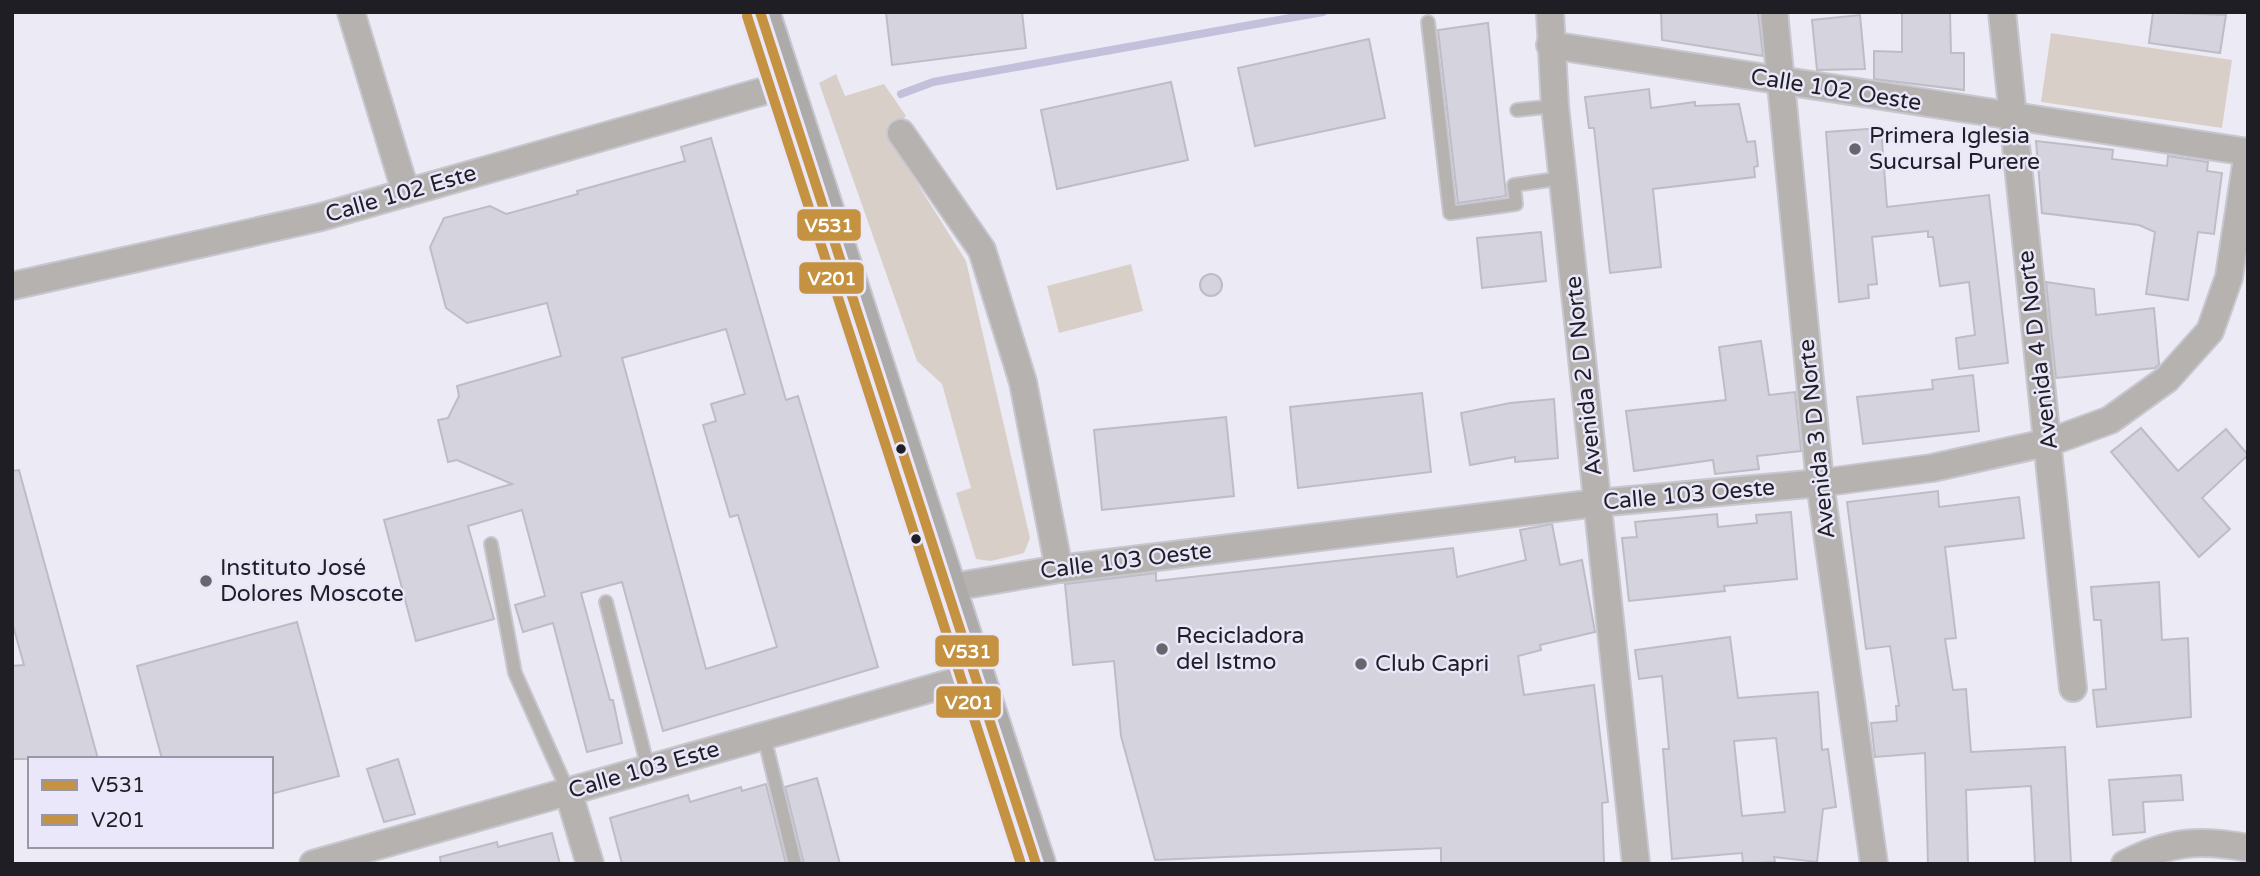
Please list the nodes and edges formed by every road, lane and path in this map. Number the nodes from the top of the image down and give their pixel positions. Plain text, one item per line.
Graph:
1 (351, 12) edge
2 (760, 12) edge
3 (1550, 12) edge
4 (1774, 12) edge
5 (2002, 12) edge
6 (1428, 22) dead end
7 (1550, 45) junction
8 (1782, 82) junction
9 (785, 85) junction
10 (1555, 106) junction
11 (1517, 110) dead end
12 (2011, 118) junction
13 (901, 133) dead end
14 (2248, 152) edge
15 (1563, 178) junction
16 (406, 193) junction
17 (12, 286) edge
18 (2050, 442) junction
19 (1819, 483) junction
20 (1597, 503) junction
21 (491, 544) dead end
22 (1059, 569) junction
23 (947, 588) junction
24 (606, 602) dead end
25 (975, 676) junction
26 (2073, 688) dead end
27 (764, 736) junction
28 (648, 768) junction
29 (568, 791) junction
30 (2248, 848) edge
31 (313, 864) edge
32 (590, 864) edge
33 (795, 864) edge
34 (1036, 864) edge
35 (1636, 864) edge
36 (1874, 864) edge
37 (2125, 864) edge

1 - 16 street
2 - 9 main road
3 - 7 street, Avenida 2 D Norte
4 - 8 street, Avenida 3 D Norte
5 - 12 street, Avenida 4 D Norte
6 - 15 lane
7 - 8 street, Calle 102 Oeste
7 - 10 street, Avenida 2 D Norte
8 - 12 street, Calle 102 Oeste
8 - 19 street, Avenida 3 D Norte
9 - 16 street, Calle 102 Este
9 - 23 main road
10 - 11 lane
10 - 15 street, Avenida 2 D Norte
12 - 14 street, Calle 102 Oeste
12 - 18 street, Avenida 4 D Norte
13 - 22 street
14 - 18 street, Calle 103 Oeste
15 - 20 street, Avenida 2 D Norte
16 - 17 street, Calle 102 Este
18 - 19 street, Calle 103 Oeste
18 - 26 street, Avenida 4 D Norte
19 - 20 street, Calle 103 Oeste
19 - 36 street, Avenida 3 D Norte
20 - 22 street, Calle 103 Oeste
20 - 35 street, Avenida 2 D Norte
21 - 29 lane
22 - 23 street, Calle 103 Oeste
23 - 25 main road
24 - 28 lane
25 - 27 street, Calle 103 Este
25 - 34 main road
27 - 28 street, Calle 103 Este
27 - 33 lane
28 - 29 street, Calle 103 Este
29 - 31 street, Calle 103 Este
29 - 32 street
30 - 37 street

